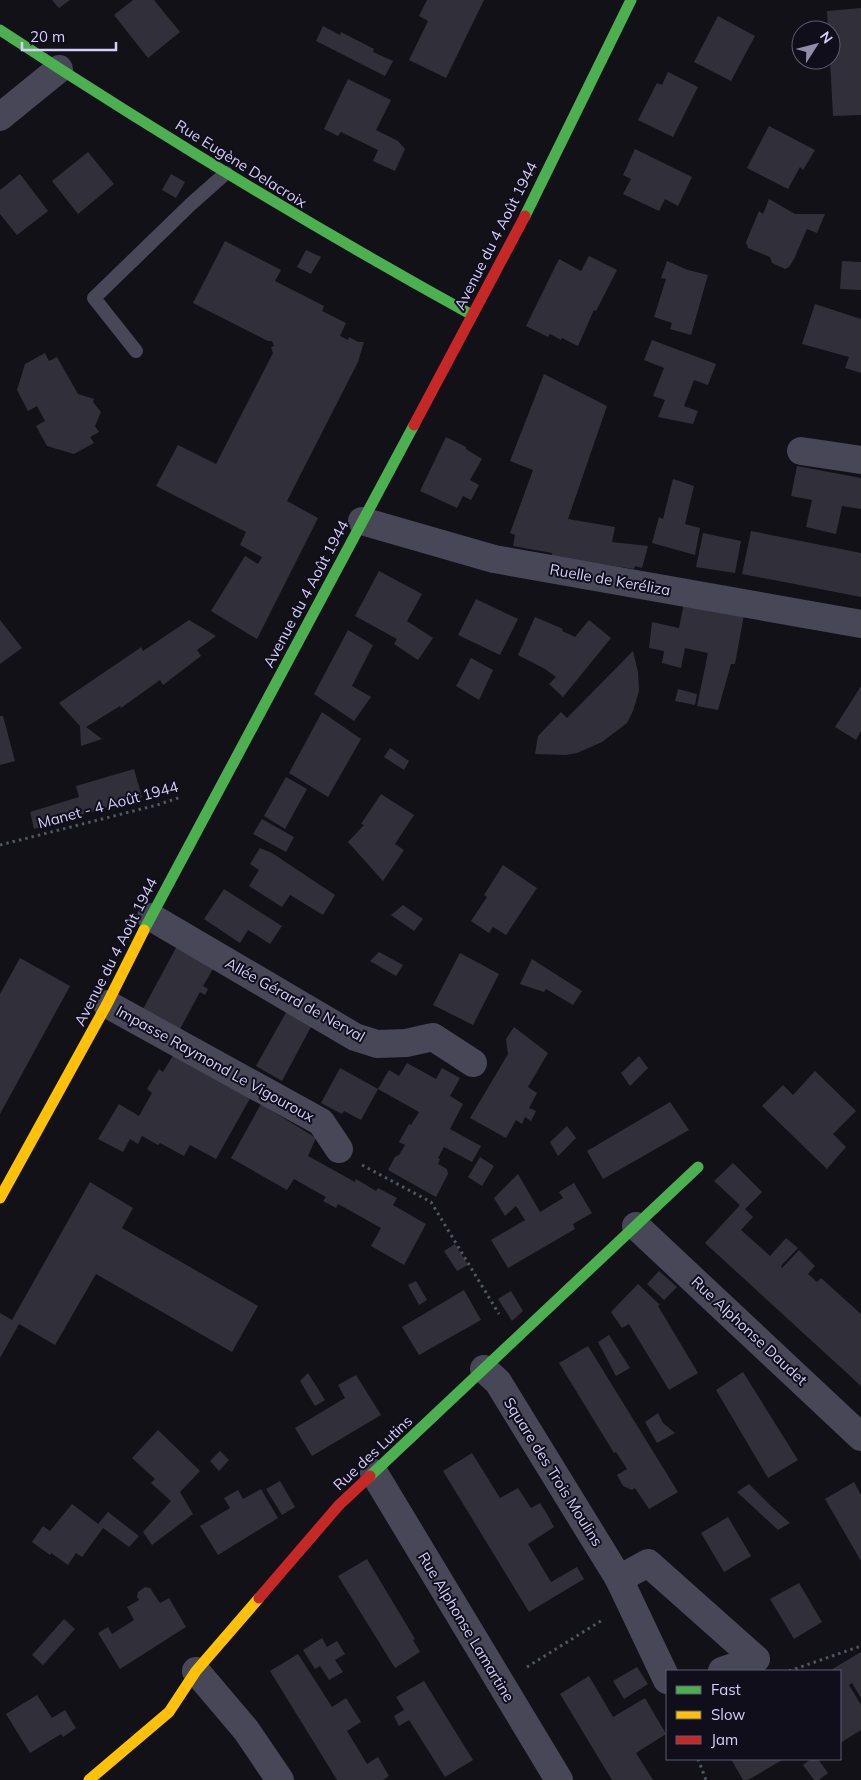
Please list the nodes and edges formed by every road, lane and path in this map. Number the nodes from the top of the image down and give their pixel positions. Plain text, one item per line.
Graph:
1 (630, 0) edge
2 (0, 30) edge
3 (58, 69) junction
4 (0, 117) edge
5 (226, 173) junction
6 (472, 315) junction
7 (136, 351) dead end
8 (801, 451) dead end
9 (861, 460) edge
10 (362, 521) junction
11 (861, 624) edge
12 (222, 784) junction
13 (0, 845) edge
14 (150, 916) junction
15 (107, 1004) junction
16 (473, 1063) dead end
17 (339, 1149) joint
18 (698, 1167) dead end
19 (0, 1198) edge
20 (636, 1226) junction
21 (515, 1339) junction
22 (484, 1369) junction
23 (861, 1436) edge
24 (374, 1473) junction
25 (625, 1591) junction
26 (861, 1646) edge
27 (725, 1670) edge
28 (792, 1670) edge
29 (196, 1671) junction
30 (666, 1678) edge
31 (501, 1684) junction
32 (698, 1760) edge
33 (90, 1780) edge
34 (280, 1780) edge
35 (559, 1780) edge
36 (706, 1780) edge

1 - 6 street, Avenue du 4 Août 1944
2 - 3 street, Rue Eugène Delacroix
3 - 4 street
3 - 5 street, Rue Eugène Delacroix
5 - 6 street, Rue Eugène Delacroix
5 - 7 lane
6 - 10 street, Avenue du 4 Août 1944
8 - 9 street
10 - 11 street, Ruelle de Keréliza
10 - 12 street, Avenue du 4 Août 1944
12 - 13 path, Manet - 4 Août 1944
12 - 14 street, Avenue du 4 Août 1944
14 - 15 street, Avenue du 4 Août 1944
14 - 16 street, Allée Gérard de Nerval
15 - 17 street, Impasse Raymond Le Vigouroux
15 - 19 street, Avenue du 4 Août 1944
17 - 21 path
18 - 20 street, Rue des Lutins
20 - 21 street, Rue des Lutins
20 - 23 street, Rue Alphonse Daudet
21 - 22 street, Rue des Lutins
22 - 24 street, Rue des Lutins
22 - 25 street, Square des Trois Moulins
24 - 29 street, Rue des Lutins
24 - 31 street, Rue Alphonse Lamartine
25 - 27 street
25 - 30 street, Square des Trois Moulins
25 - 31 path
26 - 28 path
29 - 33 street, Rue des Lutins
29 - 34 street
31 - 35 street, Rue Alphonse Lamartine
32 - 36 path

